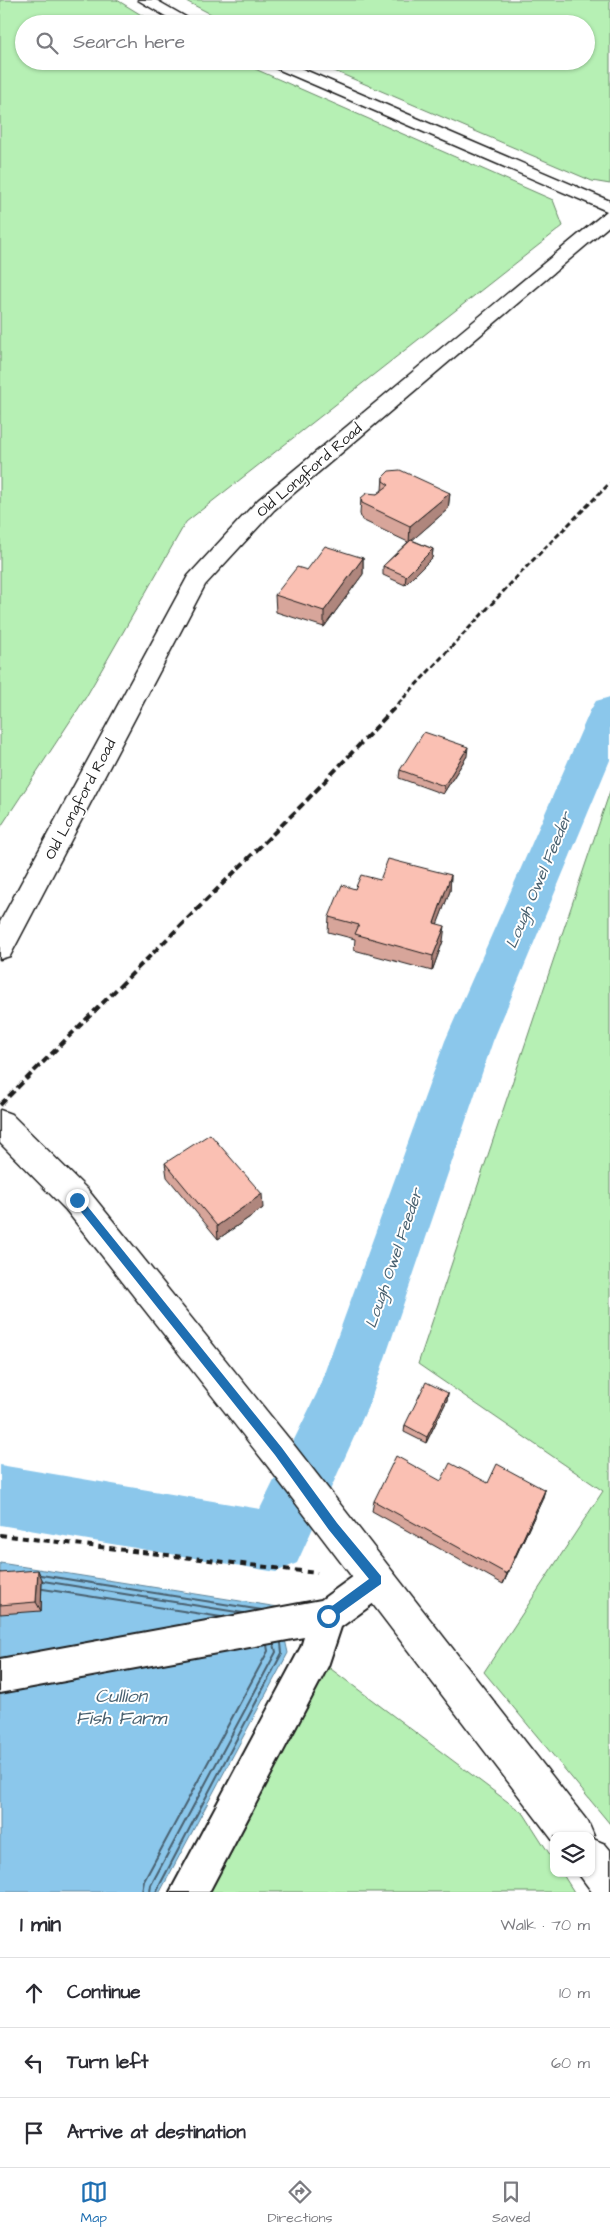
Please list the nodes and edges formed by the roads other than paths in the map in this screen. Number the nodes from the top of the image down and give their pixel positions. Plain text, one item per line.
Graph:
1 (145, 0) edge
2 (174, 15) edge
3 (292, 70) edge
4 (610, 207) edge
5 (610, 216) edge
6 (0, 948) edge
7 (0, 1123) edge
8 (377, 1580) junction
9 (328, 1616) junction
10 (0, 1676) edge
11 (571, 1832) edge
12 (595, 1863) edge
13 (610, 1883) edge
14 (189, 1892) edge

1 - 2 street
3 - 4 street
5 - 6 street, Old Longford Road
7 - 8 street
8 - 9 lane
8 - 11 street
9 - 10 lane
9 - 14 lane
12 - 13 street

